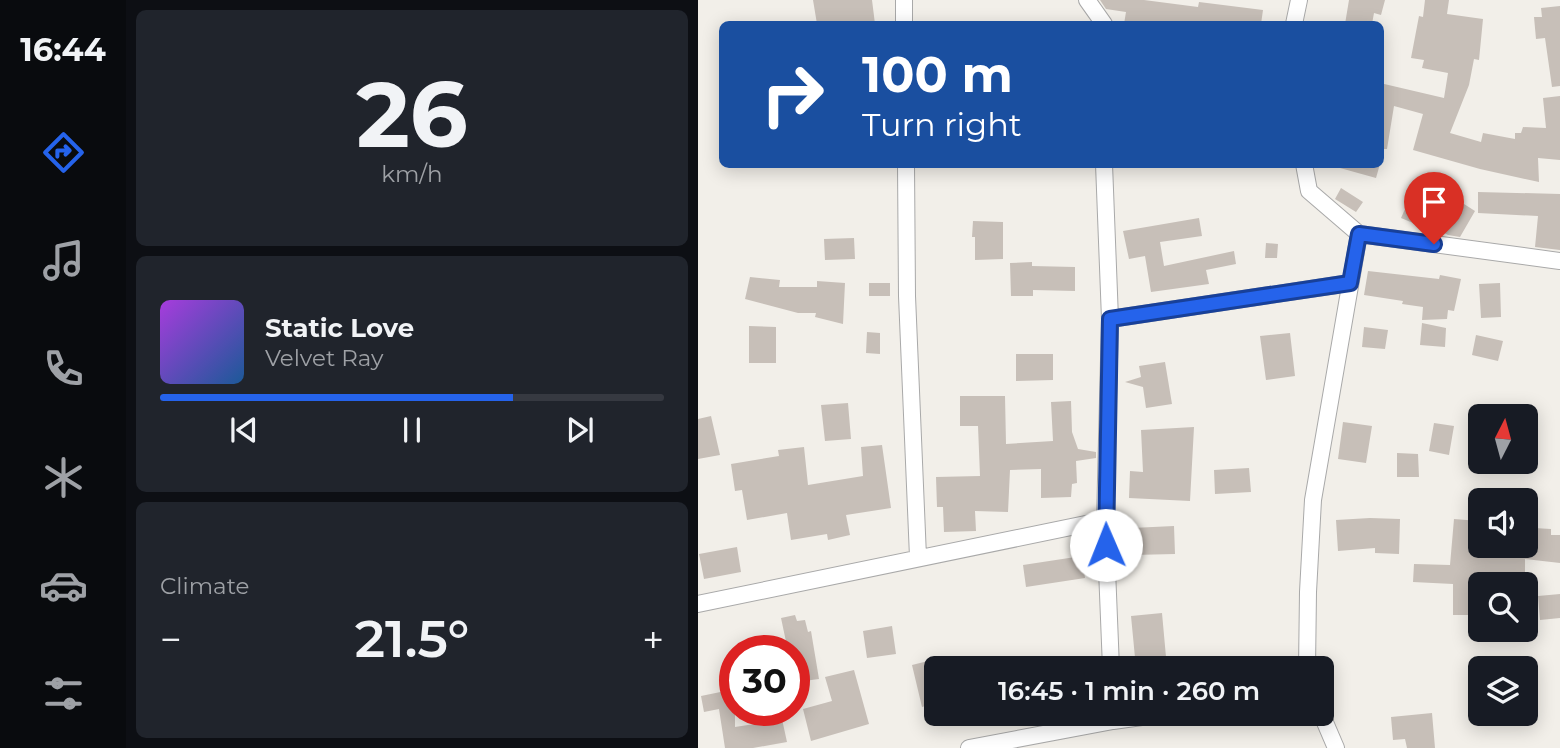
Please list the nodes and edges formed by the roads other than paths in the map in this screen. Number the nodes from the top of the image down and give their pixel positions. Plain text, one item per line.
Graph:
1 (904, 0) edge
2 (1086, 0) edge
3 (1299, 0) edge
4 (904, 21) edge
5 (1102, 21) edge
6 (1295, 21) edge
7 (906, 168) edge
8 (1104, 168) edge
9 (1305, 168) edge
10 (1359, 234) junction
11 (1560, 261) edge
12 (1350, 283) junction
13 (1110, 319) junction
14 (1105, 520) junction
15 (918, 557) junction
16 (698, 604) edge
17 (1111, 656) edge
18 (1307, 656) edge
19 (1071, 726) edge
20 (1327, 726) edge
21 (969, 748) edge
22 (1336, 748) edge

1 - 4 street
2 - 5 street
3 - 6 street
7 - 15 street
8 - 13 street
9 - 10 street
10 - 11 street
10 - 12 street
12 - 13 street
12 - 18 street
13 - 14 street
14 - 15 street
14 - 17 street
15 - 16 street
19 - 21 street
20 - 22 street

